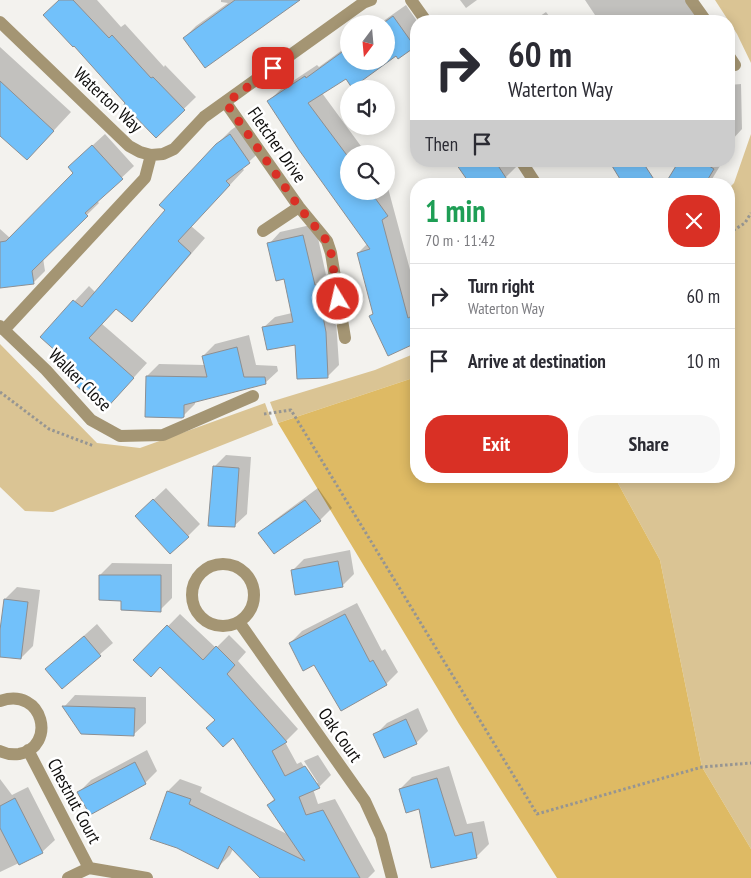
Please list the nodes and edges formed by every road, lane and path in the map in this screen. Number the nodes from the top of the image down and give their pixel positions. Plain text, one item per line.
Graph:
1 (371, 0) edge
2 (412, 0) edge
3 (691, 0) edge
4 (422, 15) edge
5 (702, 15) edge
6 (0, 22) edge
7 (226, 103) junction
8 (151, 155) junction
9 (524, 167) edge
10 (532, 178) edge
11 (299, 207) junction
12 (751, 213) edge
13 (735, 229) edge
14 (263, 231) dead end
15 (2, 328) edge
16 (345, 338) dead end
17 (0, 392) edge
18 (253, 396) dead end
19 (257, 415) dead end
20 (100, 446) dead end
21 (239, 622) junction
22 (0, 701) edge
23 (28, 750) junction
24 (0, 751) edge
25 (751, 763) edge
26 (89, 868) junction
27 (68, 878) edge
28 (147, 878) edge
29 (392, 878) edge

1 - 7 street, Waterton Way
2 - 4 street
3 - 5 street
6 - 8 street, Waterton Way
7 - 8 street, Waterton Way
7 - 11 street, Fletcher Drive
8 - 15 street, Walker Close
9 - 10 street
11 - 14 street, Fletcher Drive
11 - 16 street, Fletcher Drive
12 - 13 path
15 - 18 street, Walker Close
17 - 20 path
19 - 25 path
21 - 21 street
21 - 29 street, Oak Court
22 - 23 street, Chestnut Court
23 - 24 street, Chestnut Court
23 - 26 street, Chestnut Court
26 - 27 street, Chestnut Court
26 - 28 street, Chestnut Court

